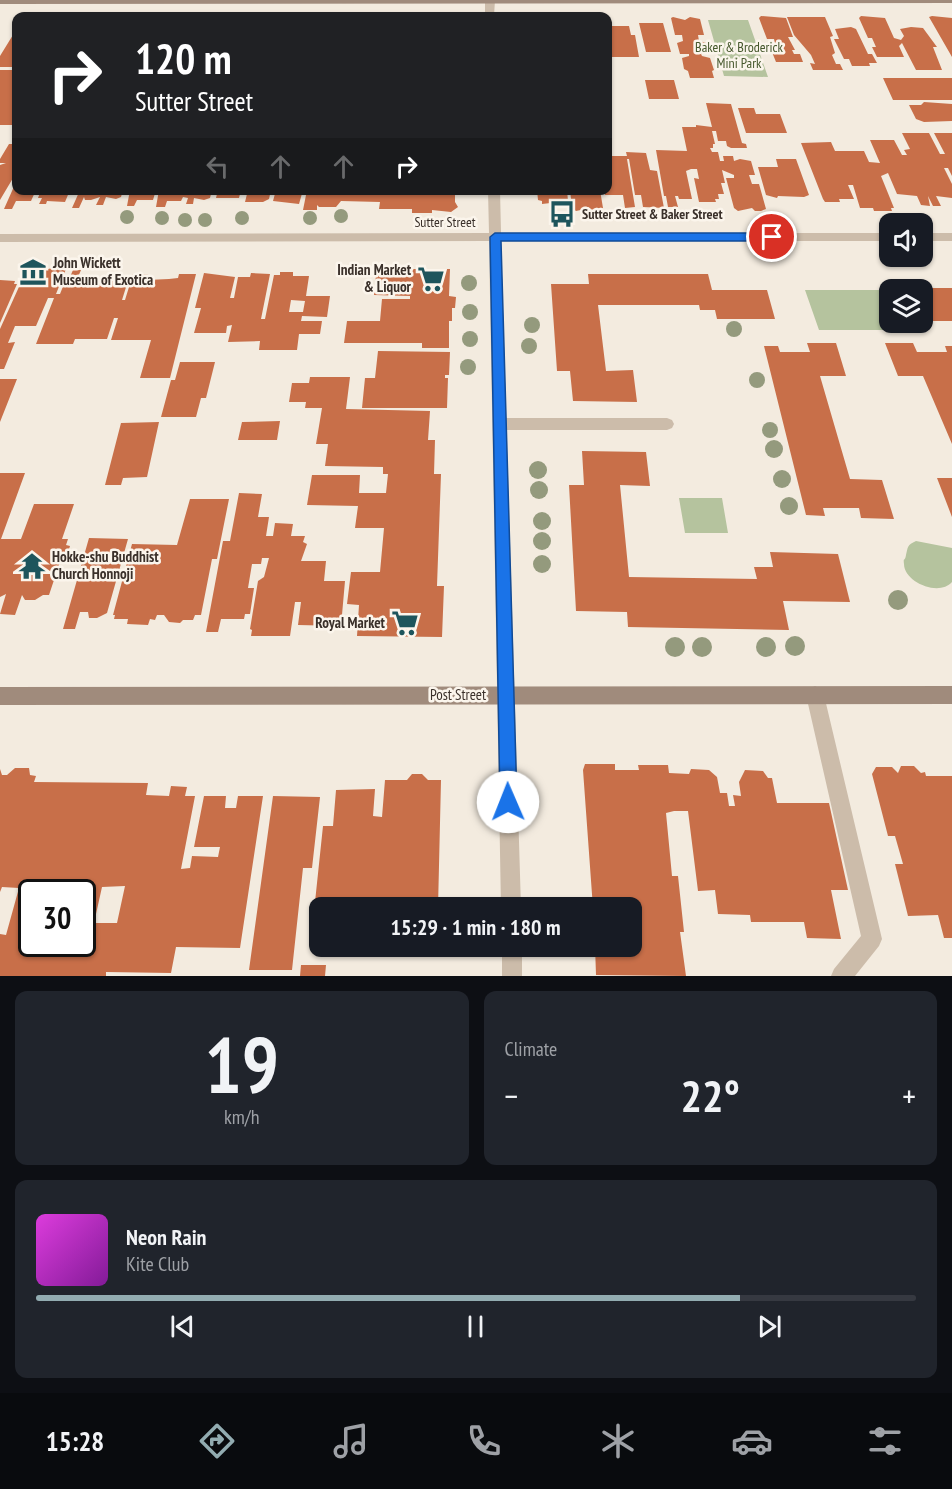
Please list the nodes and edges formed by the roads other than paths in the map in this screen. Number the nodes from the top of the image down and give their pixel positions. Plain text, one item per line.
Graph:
1 (490, 0) edge
2 (952, 0) edge
3 (0, 1) edge
4 (494, 195) edge
5 (495, 237) junction
6 (879, 237) edge
7 (933, 237) edge
8 (952, 237) edge
9 (0, 238) edge
10 (500, 424) junction
11 (667, 424) dead end
12 (506, 695) junction
13 (815, 695) junction
14 (952, 695) edge
15 (0, 696) edge
16 (511, 897) edge
17 (512, 957) edge
18 (512, 976) edge
19 (841, 976) edge

1 - 2 main road
1 - 3 main road
4 - 5 street
5 - 6 street, Sutter Street
5 - 9 street, Sutter Street
5 - 10 street
7 - 8 street
10 - 11 street
10 - 12 street
12 - 13 main road, Post Street
12 - 15 main road, Post Street
12 - 16 street
13 - 14 main road, Post Street
13 - 19 street
17 - 18 street

